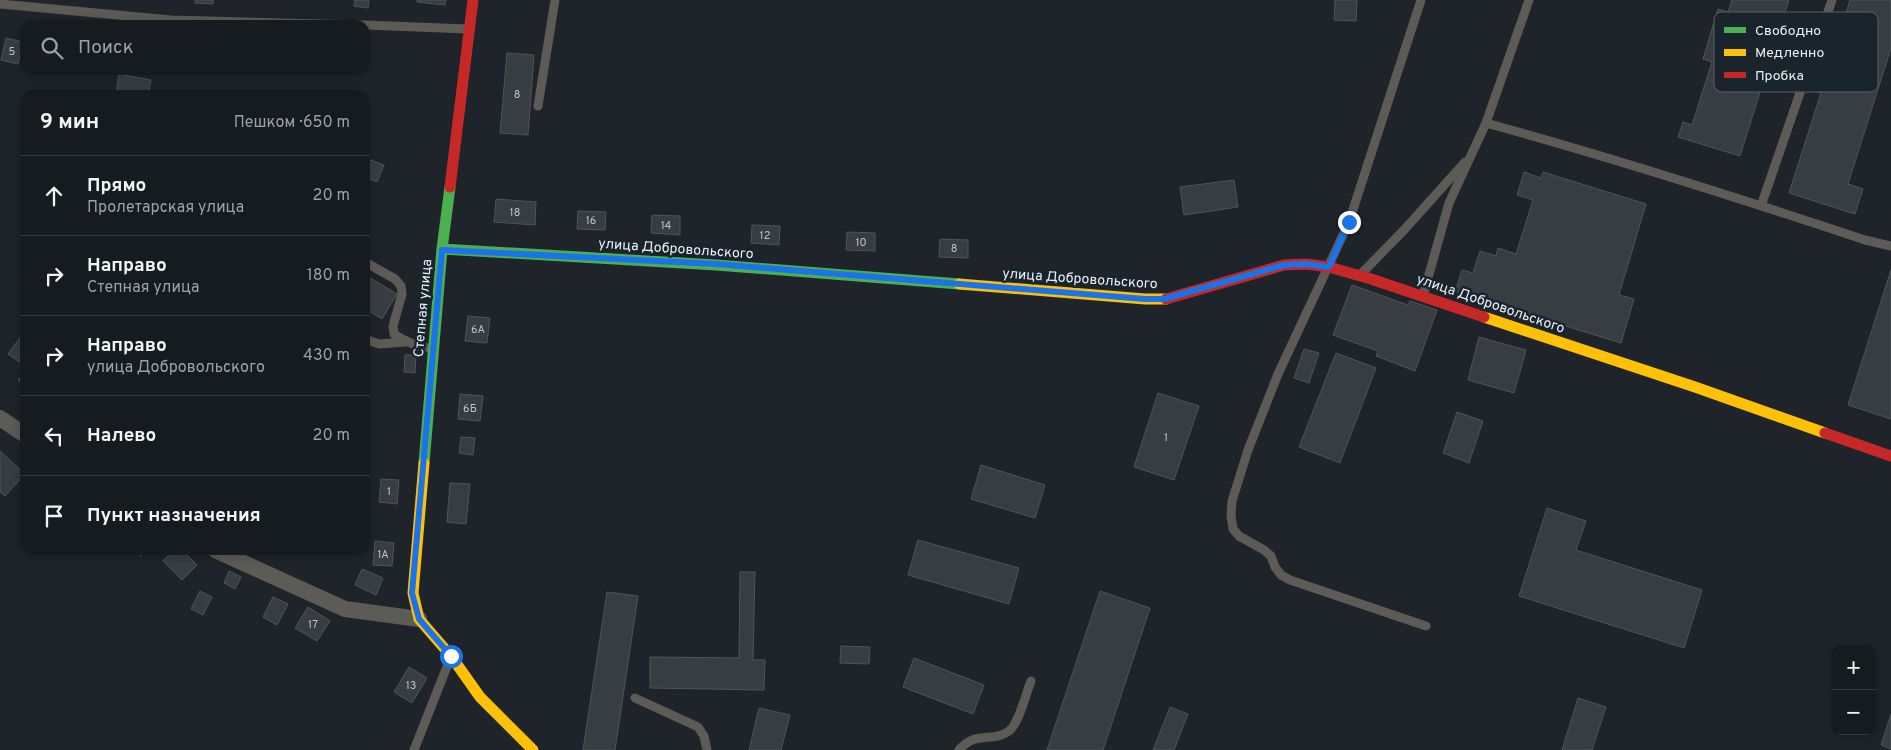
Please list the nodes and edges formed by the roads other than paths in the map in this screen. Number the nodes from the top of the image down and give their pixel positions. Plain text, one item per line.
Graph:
1 (473, 0) edge
2 (555, 0) edge
3 (1421, 0) edge
4 (1529, 0) edge
5 (1832, 0) edge
6 (0, 4) edge
7 (1828, 12) edge
8 (171, 20) edge
9 (370, 25) edge
10 (468, 29) junction
11 (1800, 92) edge
12 (538, 106) dead end
13 (1486, 123) junction
14 (1472, 154) junction
15 (1761, 206) junction
16 (1891, 246) edge
17 (442, 250) junction
18 (370, 265) edge
19 (1329, 267) junction
20 (1360, 276) junction
21 (1423, 296) junction
22 (370, 341) edge
23 (406, 342) junction
24 (433, 349) junction
25 (0, 418) edge
26 (20, 432) edge
27 (1891, 456) edge
28 (226, 555) edge
29 (419, 619) junction
30 (1426, 626) dead end
31 (451, 656) junction
32 (1031, 680) dead end
33 (635, 698) dead end
34 (414, 750) edge
35 (533, 750) edge
36 (707, 750) edge
37 (959, 750) edge

1 - 10 street, Степная улица
2 - 12 lane
3 - 19 lane
4 - 13 lane
5 - 7 lane
6 - 8 lane
9 - 10 lane
10 - 17 street, Степная улица
11 - 15 lane
13 - 14 lane
13 - 15 lane
14 - 20 lane
14 - 21 lane
15 - 16 lane
17 - 19 street, улица Добровольского
17 - 24 street, Степная улица
18 - 23 lane
19 - 20 street, улица Добровольского
19 - 30 lane
20 - 21 street, улица Добровольского
21 - 27 street, улица Добровольского
22 - 23 lane
23 - 24 lane
24 - 29 street, Степная улица
25 - 26 street
28 - 29 street
29 - 31 street
31 - 34 lane
31 - 35 street
32 - 37 lane
33 - 36 lane

